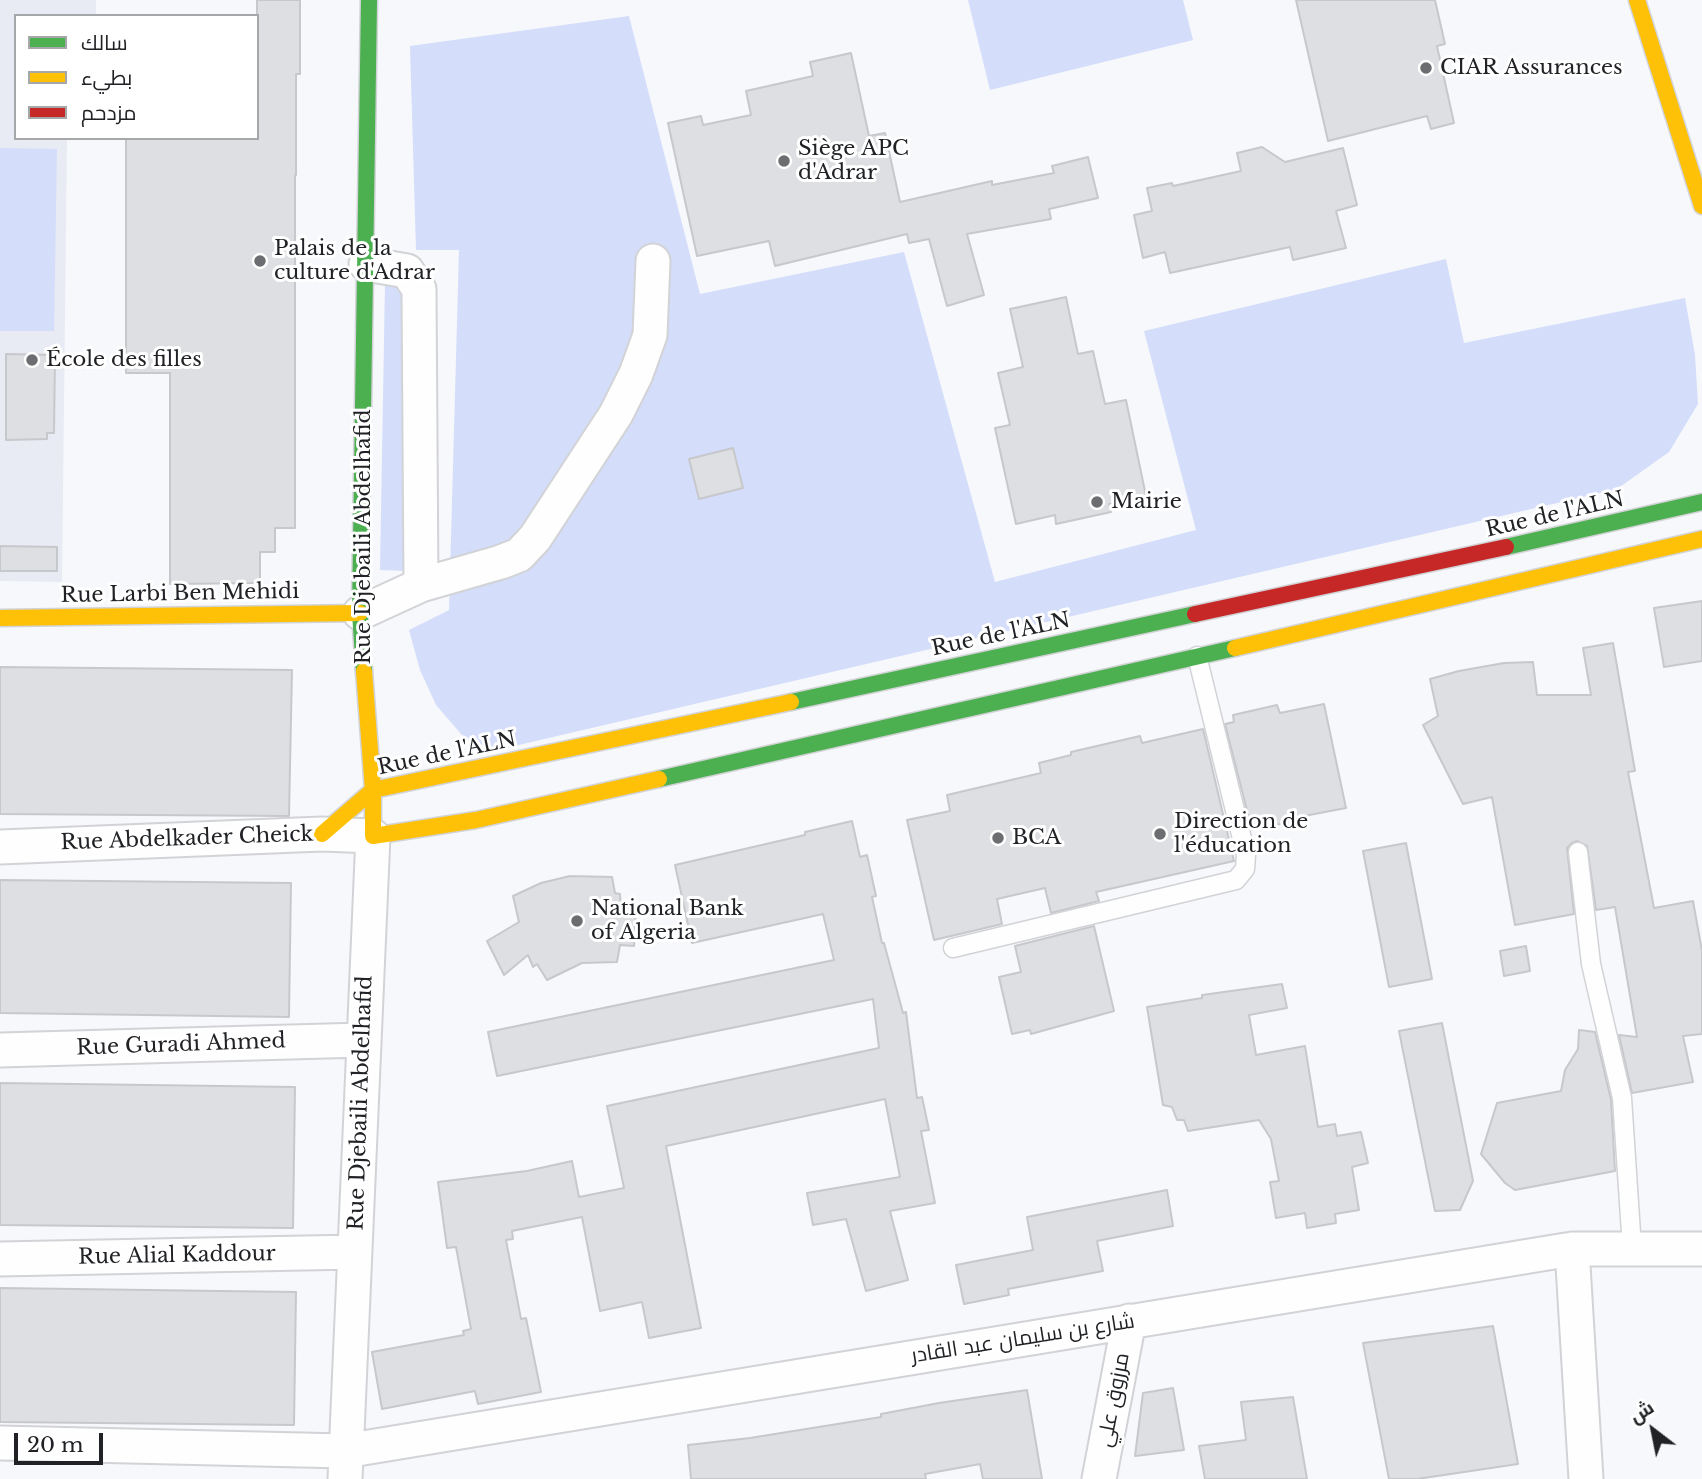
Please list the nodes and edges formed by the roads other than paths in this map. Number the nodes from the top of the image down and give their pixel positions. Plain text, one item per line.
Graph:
1 (369, 0) edge
2 (1637, 0) edge
3 (1702, 206) edge
4 (653, 261) dead end
5 (366, 264) junction
6 (1702, 502) edge
7 (1702, 539) edge
8 (421, 584) junction
9 (360, 613) junction
10 (0, 618) edge
11 (1025, 651) junction
12 (1197, 656) junction
13 (1035, 695) junction
14 (373, 790) junction
15 (322, 834) junction
16 (373, 836) junction
17 (0, 847) edge
18 (1578, 852) dead end
19 (953, 948) dead end
20 (363, 1040) junction
21 (0, 1050) edge
22 (1572, 1248) junction
23 (1632, 1248) junction
24 (1702, 1249) edge
25 (355, 1252) junction
26 (0, 1259) edge
27 (1129, 1321) junction
28 (0, 1443) edge
29 (345, 1465) edge
30 (1099, 1479) edge
31 (1586, 1479) edge

1 - 5 street, Rue Djebaili Abdelhafid
2 - 3 street
4 - 8 street
5 - 8 street
5 - 9 street, Rue Djebaili Abdelhafid
6 - 11 street, Rue de l'ALN
7 - 12 street
8 - 9 street
9 - 10 street, Rue Larbi Ben Mehidi
9 - 14 street, Rue Djebaili Abdelhafid
11 - 13 street
11 - 14 street, Rue de l'ALN
12 - 13 street
12 - 19 lane
13 - 16 street
14 - 15 street, Rue de l'ALN
14 - 16 street, Rue Djebaili Abdelhafid
15 - 16 street, Rue Abdelkader Cheick
15 - 17 street, Rue Abdelkader Cheick
16 - 20 street, Rue Djebaili Abdelhafid
18 - 23 lane
20 - 21 street, Rue Guradi Ahmed
20 - 25 street, Rue Djebaili Abdelhafid
22 - 23 street, شارع بن سليمان عبد القادر
22 - 27 street, شارع بن سليمان عبد القادر
22 - 31 street
23 - 24 street, شارع بن سليمان عبد القادر
25 - 26 street, Rue Alial Kaddour
25 - 29 street, Rue Djebaili Abdelhafid
27 - 29 street, شارع بن سليمان عبد القادر
27 - 30 street, مرزوق علي
28 - 29 street, شارع بن سليمان عبد القادر

